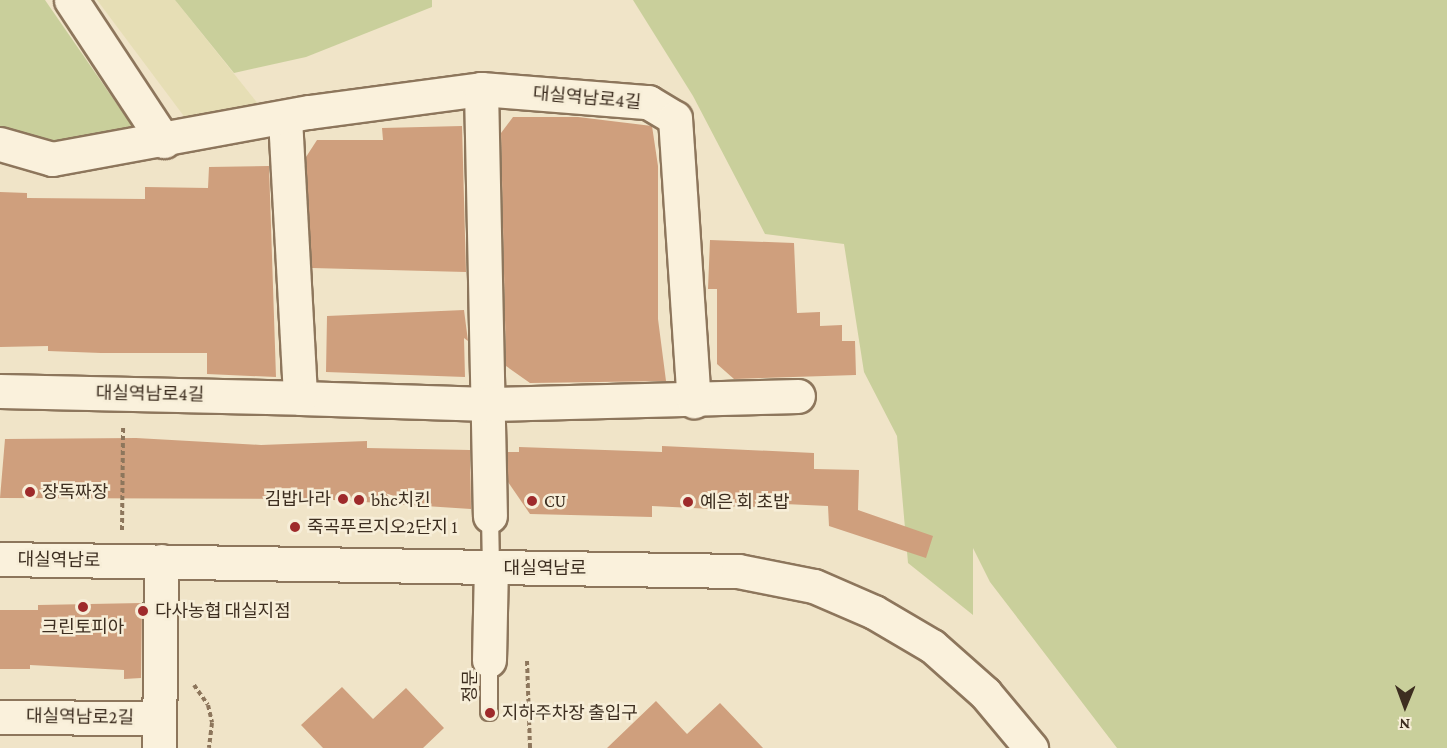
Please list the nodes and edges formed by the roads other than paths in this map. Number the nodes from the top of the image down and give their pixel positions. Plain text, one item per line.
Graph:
1 (71, 0) edge
2 (481, 89) junction
3 (285, 118) junction
4 (164, 141) junction
5 (0, 144) edge
6 (0, 391) edge
7 (798, 396) dead end
8 (300, 398) junction
9 (694, 401) junction
10 (488, 404) junction
11 (490, 516) joint
12 (0, 559) edge
13 (161, 561) junction
14 (491, 568) junction
15 (489, 660) joint
16 (489, 712) dead end
17 (0, 717) edge
18 (159, 733) edge
19 (1031, 748) edge

1 - 4 street
2 - 3 street, 대실역남로4길
2 - 9 street, 대실역남로4길
2 - 10 street
3 - 4 street, 대실역남로4길
3 - 8 street
4 - 5 street, 대실역남로4길
6 - 8 street, 대실역남로4길
7 - 9 street, 대실역남로4길
8 - 10 street, 대실역남로4길
9 - 10 street, 대실역남로4길
10 - 11 street
11 - 14 lane
12 - 13 street, 대실역남로
13 - 14 street, 대실역남로
13 - 18 street, 대실역남로2길
14 - 15 street
14 - 19 street, 대실역남로
15 - 16 lane, 정문
17 - 18 street, 대실역남로2길

